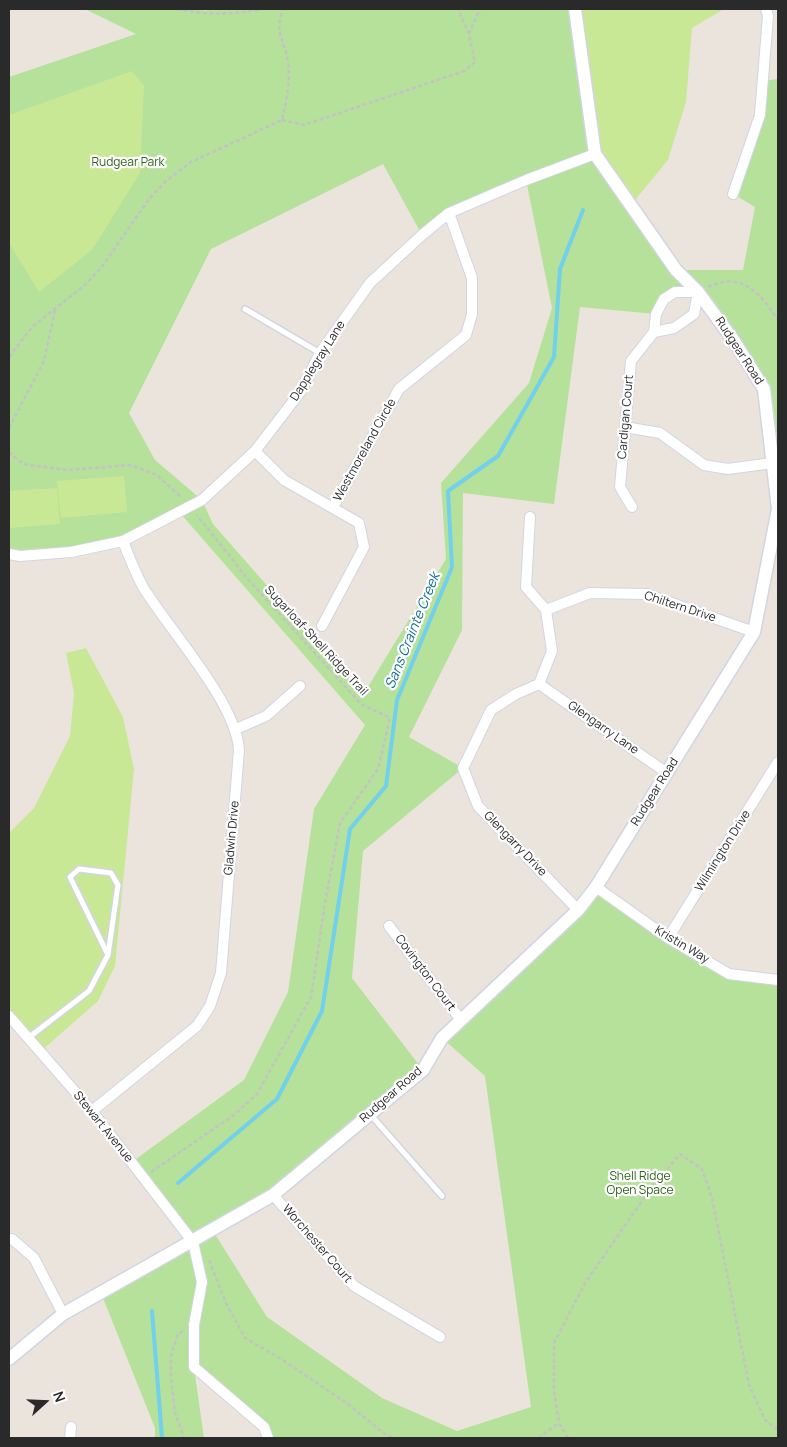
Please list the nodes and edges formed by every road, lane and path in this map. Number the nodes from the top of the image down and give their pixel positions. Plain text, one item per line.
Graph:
1 (177, 9) edge
2 (262, 9) edge
3 (283, 9) edge
4 (458, 9) edge
5 (480, 9) edge
6 (575, 9) edge
7 (766, 9) edge
8 (469, 34) junction
9 (282, 120) junction
10 (595, 154) junction
11 (733, 194) dead end
12 (449, 213) junction
13 (698, 292) junction
14 (246, 309) dead end
15 (55, 310) junction
16 (778, 320) edge
17 (654, 332) junction
18 (320, 353) junction
19 (9, 357) edge
20 (625, 427) junction
21 (9, 428) edge
22 (9, 452) edge
23 (255, 452) junction
24 (772, 463) junction
25 (191, 507) junction
26 (333, 507) junction
27 (632, 507) dead end
28 (778, 509) edge
29 (530, 517) dead end
30 (124, 541) junction
31 (9, 554) edge
32 (546, 610) junction
33 (322, 626) dead end
34 (754, 632) junction
35 (539, 684) junction
36 (300, 686) dead end
37 (236, 729) junction
38 (778, 762) edge
39 (667, 773) junction
40 (596, 887) junction
41 (578, 910) junction
42 (389, 926) dead end
43 (668, 938) junction
44 (108, 955) junction
45 (778, 980) edge
46 (9, 1016) edge
47 (461, 1020) junction
48 (28, 1038) junction
49 (92, 1111) junction
50 (370, 1114) junction
51 (144, 1178) junction
52 (273, 1195) junction
53 (442, 1196) dead end
54 (12, 1239) dead end
55 (193, 1242) junction
56 (63, 1314) junction
57 (194, 1325) junction
58 (440, 1338) dead end
59 (9, 1359) edge
60 (559, 1422) junction
61 (71, 1426) dead end
62 (778, 1430) edge
63 (70, 1438) edge
64 (184, 1438) edge
65 (268, 1438) edge
66 (396, 1438) edge
67 (538, 1438) edge
68 (568, 1438) edge

1 - 2 path
3 - 9 path
4 - 8 path
5 - 8 path
6 - 10 street, Rudgear Road
7 - 11 street
8 - 9 path
9 - 15 path
10 - 12 street, Dapplegray Lane
10 - 13 street, Rudgear Road
12 - 18 street, Dapplegray Lane
12 - 26 street, Westmoreland Circle
13 - 16 path
13 - 17 street
13 - 17 street, Cardigan Court
13 - 24 street, Rudgear Road
14 - 18 lane
15 - 19 path
15 - 21 path
17 - 20 street, Cardigan Court
18 - 23 street, Dapplegray Lane
20 - 24 street
20 - 27 street, Cardigan Court
22 - 25 path, Sugarloaf-Shell Ridge Trail
23 - 25 street, Dapplegray Lane
23 - 26 street, Westmoreland Circle
24 - 28 street, Rudgear Road
25 - 30 street, Dapplegray Lane
25 - 51 path, Sugarloaf-Shell Ridge Trail
26 - 33 street
28 - 34 street, Rudgear Road
29 - 32 street
30 - 31 street, Dapplegray Lane
30 - 37 street, Gladwin Drive
32 - 34 street, Chiltern Drive
32 - 35 street
34 - 39 street, Rudgear Road
35 - 39 street, Glengarry Lane
35 - 41 street, Glengarry Drive
36 - 37 street
37 - 49 street, Gladwin Drive
38 - 43 street, Wilmington Drive
39 - 40 street, Rudgear Road
40 - 41 street, Rudgear Road
40 - 43 street, Kristin Way
41 - 47 street, Rudgear Road
42 - 47 street, Covington Court
43 - 45 street, Kristin Way
44 - 44 lane
44 - 48 lane
46 - 48 street, Stewart Avenue
47 - 50 street, Rudgear Road
48 - 49 street, Stewart Avenue
49 - 51 street, Stewart Avenue
50 - 52 street, Rudgear Road
50 - 53 lane
51 - 55 street, Stewart Avenue
52 - 55 street, Rudgear Road
52 - 58 street, Worchester Court
54 - 56 street
55 - 56 street, Rudgear Road
55 - 57 street
55 - 66 path
56 - 59 street, Rudgear Road
57 - 64 path
57 - 65 street
60 - 62 path
60 - 67 path
60 - 68 path
61 - 63 street

